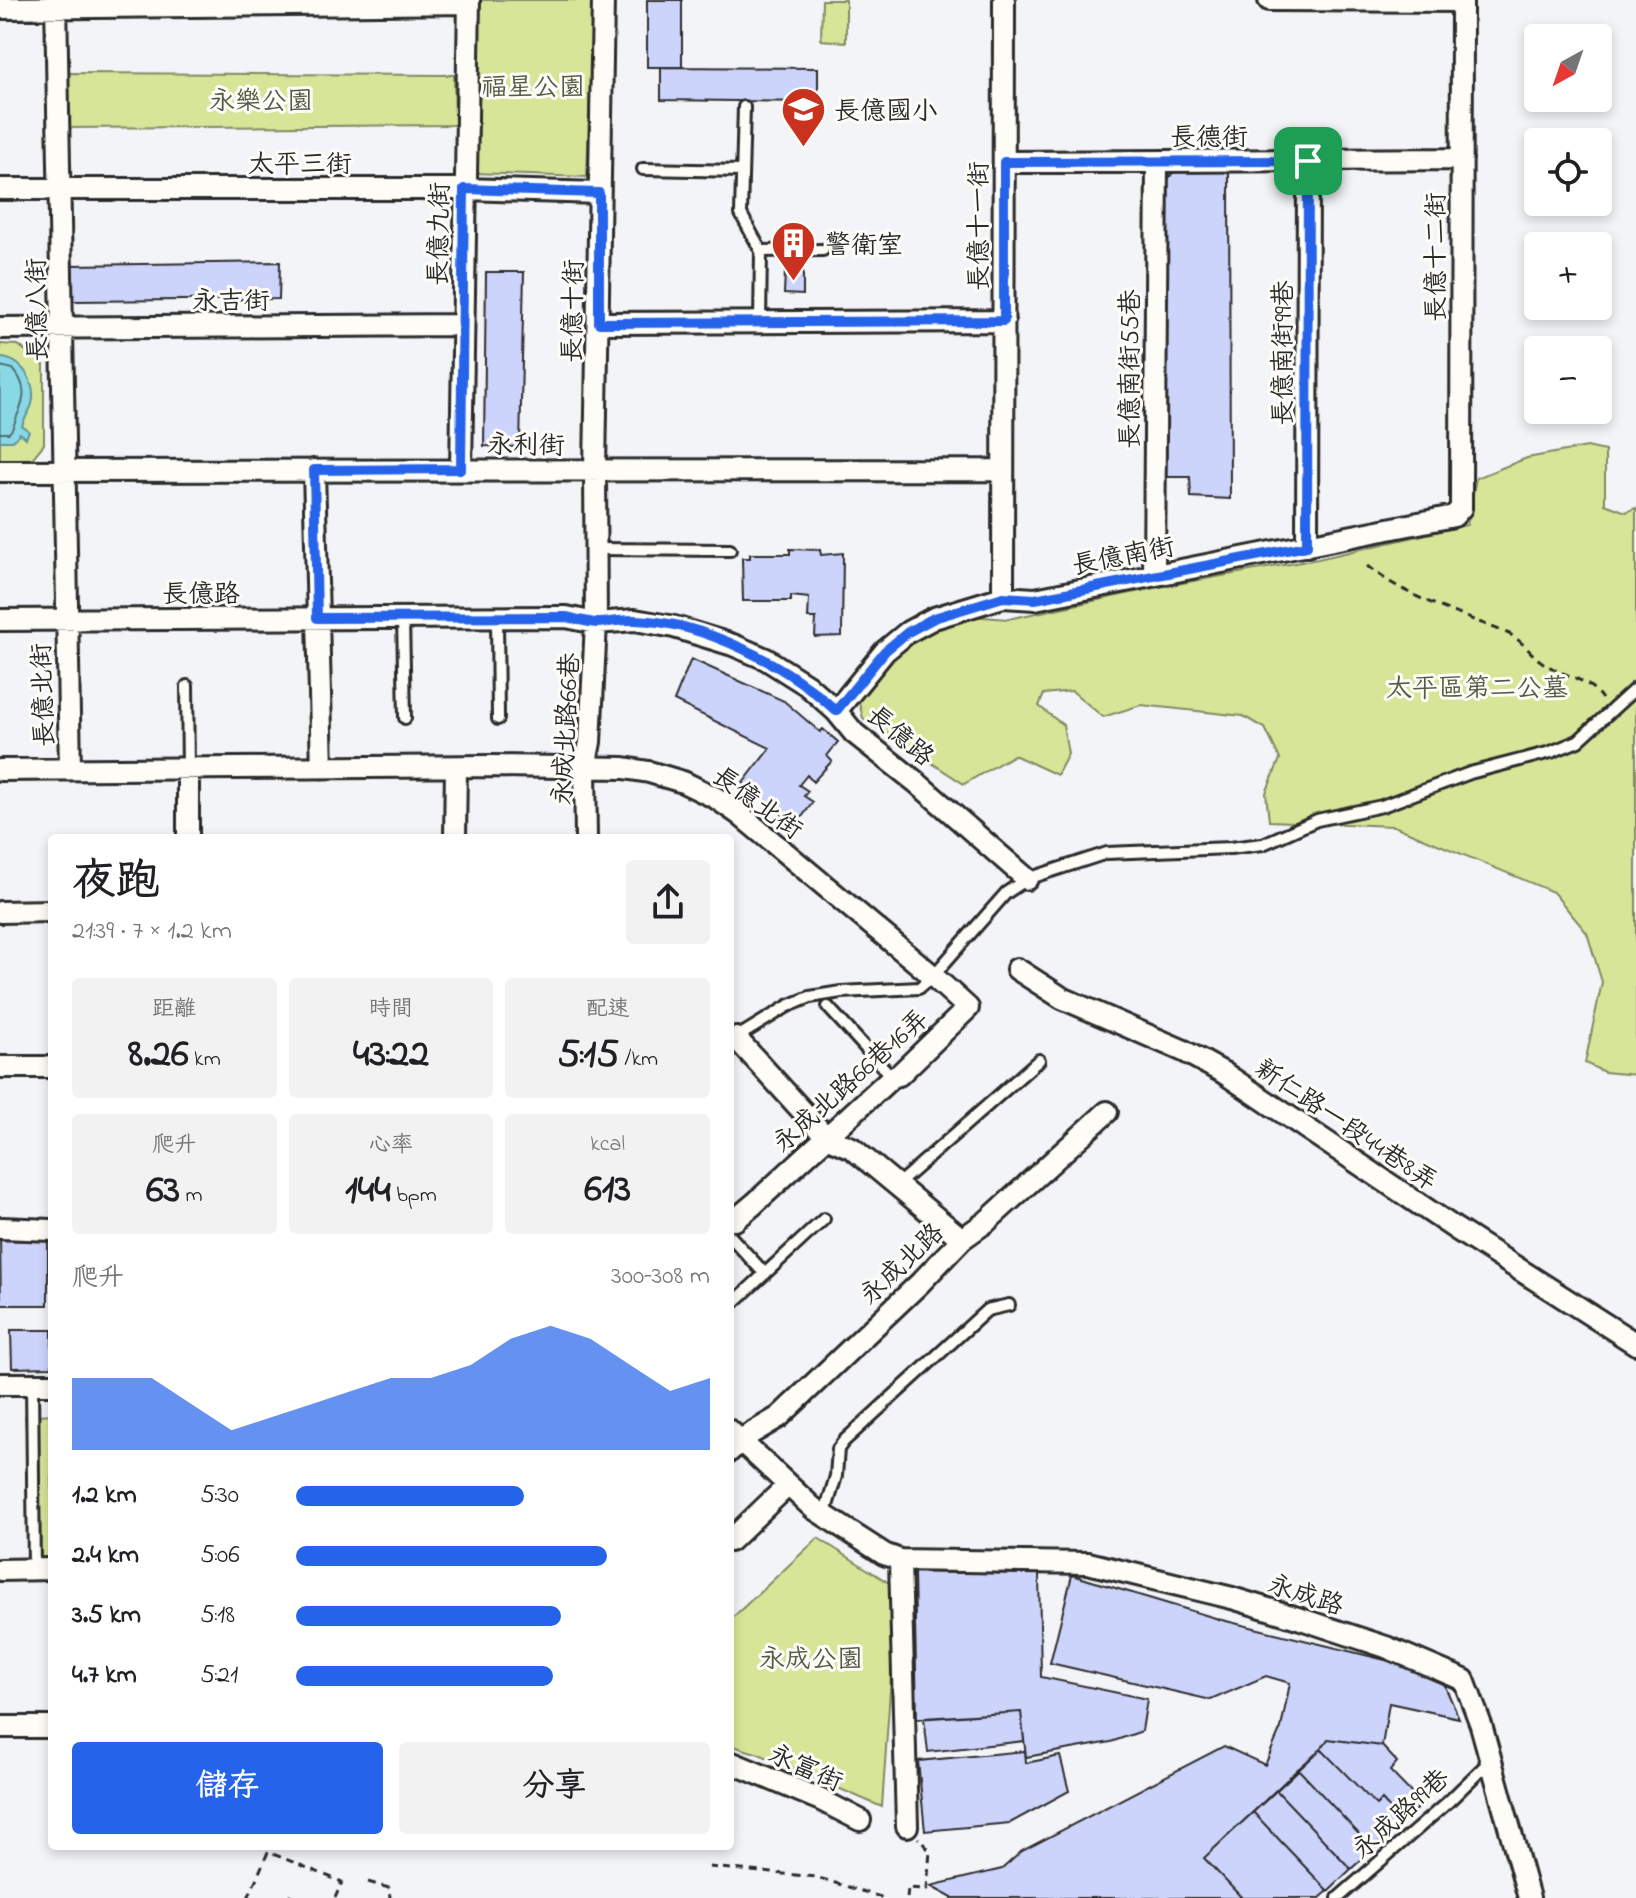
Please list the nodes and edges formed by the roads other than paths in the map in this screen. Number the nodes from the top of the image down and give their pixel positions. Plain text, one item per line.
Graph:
1 (603, 0) edge
2 (1004, 0) edge
3 (1269, 0) edge
4 (1462, 0) edge
5 (198, 2) edge
6 (469, 2) edge
7 (56, 3) edge
8 (0, 8) edge
9 (744, 107) dead end
10 (1462, 159) junction
11 (1308, 161) junction
12 (1004, 162) junction
13 (1157, 162) junction
14 (643, 169) dead end
15 (742, 171) junction
16 (0, 189) edge
17 (464, 189) junction
18 (60, 190) junction
19 (599, 193) junction
20 (823, 250) dead end
21 (761, 251) junction
22 (1004, 321) junction
23 (599, 323) junction
24 (760, 323) junction
25 (462, 325) junction
26 (63, 327) junction
27 (0, 328) edge
28 (461, 469) junction
29 (314, 470) junction
30 (595, 470) junction
31 (1003, 470) junction
32 (0, 471) edge
33 (63, 471) junction
34 (1457, 512) joint
35 (1307, 546) junction
36 (594, 549) junction
37 (730, 550) dead end
38 (1154, 575) junction
39 (1003, 597) junction
40 (317, 618) junction
41 (403, 618) junction
42 (497, 618) junction
43 (66, 619) junction
44 (0, 620) edge
45 (596, 623) junction
46 (187, 686) dead end
47 (1636, 688) edge
48 (836, 711) junction
49 (405, 718) dead end
50 (498, 719) dead end
51 (322, 768) junction
52 (456, 768) junction
53 (585, 768) junction
54 (188, 769) junction
55 (0, 770) edge
56 (70, 770) junction
57 (188, 834) edge
58 (455, 834) edge
59 (586, 834) edge
60 (1027, 879) junction
61 (48, 911) edge
62 (0, 912) edge
63 (1017, 969) dead end
64 (933, 976) junction
65 (828, 1007) dead end
66 (968, 1008) joint
67 (734, 1039) edge
68 (734, 1041) edge
69 (1039, 1060) dead end
70 (0, 1067) edge
71 (48, 1067) edge
72 (892, 1077) junction
73 (1107, 1112) dead end
74 (826, 1137) junction
75 (897, 1185) junction
76 (824, 1219) dead end
77 (734, 1220) edge
78 (1, 1228) edge
79 (48, 1230) edge
80 (962, 1239) junction
81 (734, 1240) edge
82 (765, 1274) junction
83 (734, 1302) edge
84 (1009, 1305) dead end
85 (1636, 1344) edge
86 (0, 1384) edge
87 (42, 1384) edge
88 (734, 1440) edge
89 (734, 1442) edge
90 (787, 1486) junction
91 (824, 1516) junction
92 (734, 1537) edge
93 (900, 1560) junction
94 (43, 1569) edge
95 (0, 1570) edge
96 (0, 1727) edge
97 (48, 1727) edge
98 (1491, 1760) junction
99 (734, 1764) edge
100 (860, 1820) dead end
101 (907, 1826) road end
102 (1338, 1898) edge
103 (1529, 1898) edge

1 - 19 street, 長億十街
2 - 12 street, 長億十一街
3 - 4 street
4 - 10 street, 長億十二街
5 - 6 street
5 - 7 street
6 - 17 street, 長億九街
7 - 8 street
7 - 18 street, 長億八街
9 - 15 lane
10 - 11 street, 長德街
10 - 34 street, 長億十二街
11 - 13 street, 長德街
11 - 35 street, 長億南街99巷
12 - 13 street, 長德街
12 - 22 street, 長億十一街
13 - 38 street, 長億南街55巷
14 - 15 lane
15 - 21 lane
16 - 18 street, 太平三街
17 - 18 street, 太平三街
17 - 19 street, 太平三街
17 - 25 street, 長億九街
18 - 26 street, 長億八街
19 - 23 street, 長億十街
20 - 21 lane
21 - 24 lane
22 - 24 street
22 - 31 street, 長億十一街
23 - 24 street
23 - 30 street, 長億十街
25 - 26 street, 永吉街
25 - 28 street, 長億九街
26 - 27 street, 永吉街
26 - 33 street, 長億八街
28 - 29 street, 永利街
28 - 30 street, 永利街
29 - 33 street, 永利街
29 - 40 street
30 - 31 street, 永利街
30 - 36 street, 長億十街
31 - 39 street, 長億十一街
32 - 33 street, 永利街
33 - 43 street, 長億八街
34 - 35 street, 長億南街
35 - 38 street, 長億南街
36 - 37 lane
36 - 45 street, 長億十街
38 - 39 street, 長億南街
39 - 48 street, 長億南街
40 - 41 street, 長億路
40 - 43 street, 長億路
40 - 51 street
41 - 42 street, 長億路
41 - 49 lane
42 - 45 street, 長億路
42 - 50 lane
43 - 44 street, 長億路
43 - 56 street, 長億北街
45 - 48 street, 長億路
45 - 53 street, 永成北路66巷
46 - 54 lane
47 - 60 lane
48 - 60 street, 長億路
51 - 52 street, 長億北街
51 - 54 street, 長億北街
52 - 53 street, 長億北街
52 - 58 street
53 - 59 street, 永成北路66巷
53 - 64 street, 長億北街
54 - 56 street, 長億北街
54 - 57 street
55 - 56 street, 長億北街
60 - 64 lane
61 - 62 street
63 - 85 street, 新仁路一段44巷8弄
64 - 66 street, 長億北街
64 - 67 lane
65 - 72 lane
66 - 72 street, 永成北路66巷16弄
68 - 74 street
69 - 75 lane
70 - 71 street
72 - 74 street, 永成北路66巷16弄
73 - 80 street, 永成北路
74 - 75 street
74 - 77 street, 永成北路66巷16弄
75 - 80 street
76 - 82 lane
78 - 79 street
80 - 88 street, 永成北路
81 - 82 lane
82 - 83 lane
84 - 91 lane
86 - 87 street
87 - 94 lane
89 - 90 street, 永成路
90 - 91 street, 永成路
90 - 92 street
91 - 93 street, 永成路
93 - 98 street, 永成路
93 - 101 street
94 - 95 street
96 - 97 street
98 - 102 lane, 永成路99巷
98 - 103 street, 永成路
99 - 100 street, 永富街

